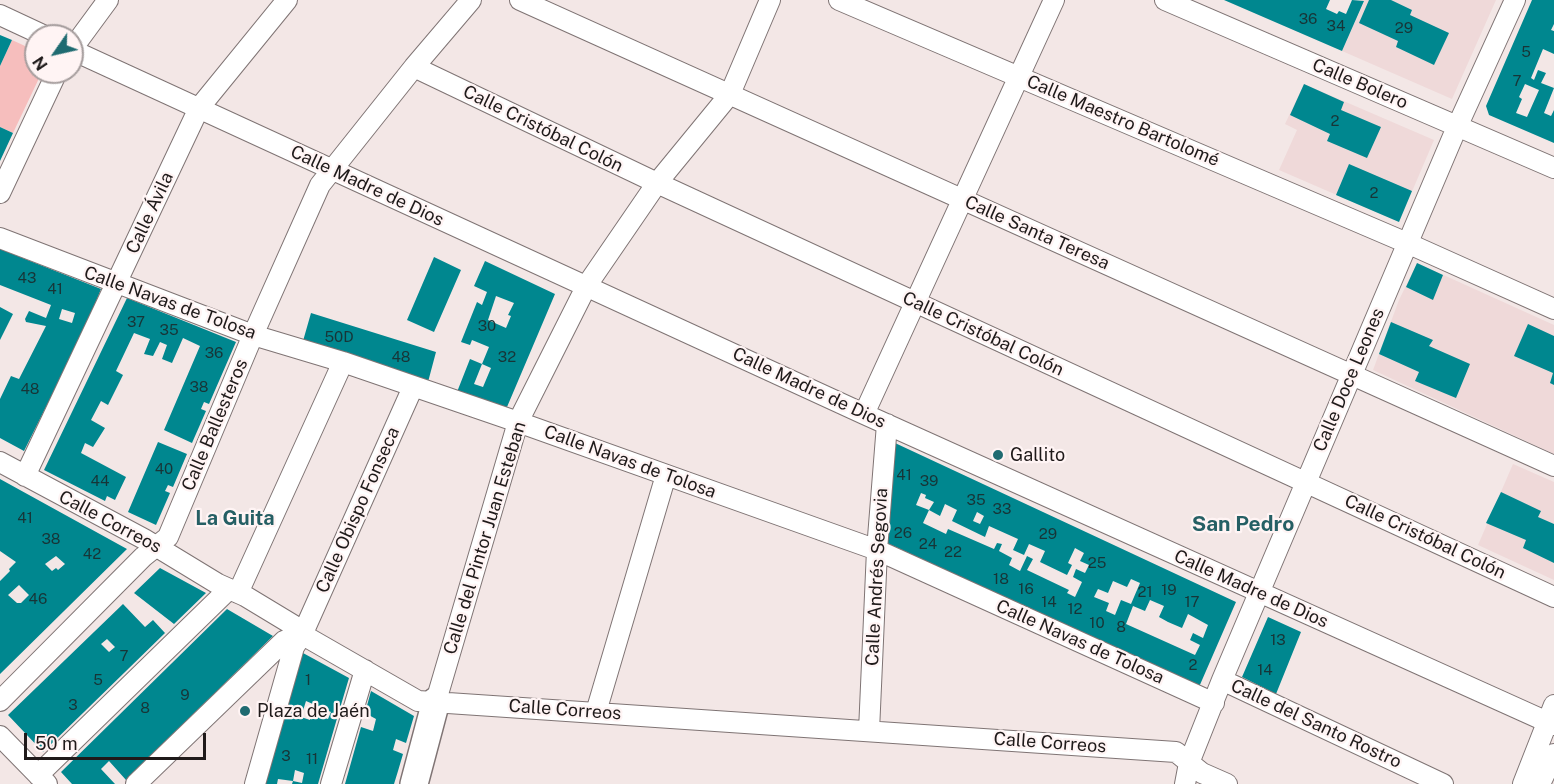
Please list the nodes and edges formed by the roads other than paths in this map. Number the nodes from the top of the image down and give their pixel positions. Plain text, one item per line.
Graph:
1 (108, 0) edge
2 (287, 0) edge
3 (471, 0) edge
4 (520, 0) edge
5 (770, 0) edge
6 (839, 0) edge
7 (1054, 0) edge
8 (1165, 0) edge
9 (1515, 0) edge
10 (0, 15) edge
11 (24, 26) edge
12 (84, 33) edge
13 (84, 56) edge
14 (414, 67) junction
15 (1019, 76) junction
16 (51, 84) edge
17 (730, 94) junction
18 (198, 108) junction
19 (1457, 127) junction
20 (1554, 168) edge
21 (332, 170) junction
22 (657, 183) junction
23 (0, 193) edge
24 (962, 199) junction
25 (0, 238) edge
26 (1407, 243) junction
27 (116, 284) junction
28 (587, 285) junction
29 (915, 302) junction
30 (1554, 309) edge
31 (253, 335) junction
32 (343, 362) junction
33 (1352, 375) junction
34 (413, 387) junction
35 (864, 414) junction
36 (519, 422) junction
37 (887, 424) junction
38 (0, 462) edge
39 (1554, 466) edge
40 (666, 475) junction
41 (25, 476) junction
42 (1306, 482) junction
43 (156, 546) junction
44 (877, 550) junction
45 (233, 591) junction
46 (1259, 593) junction
47 (1554, 597) edge
48 (303, 633) junction
49 (365, 670) junction
50 (1222, 680) junction
51 (0, 701) edge
52 (435, 701) junction
53 (1214, 703) junction
54 (596, 712) junction
55 (1552, 718) edge
56 (869, 731) junction
57 (0, 736) edge
58 (1554, 754) edge
59 (1189, 763) junction
60 (42, 780) edge
61 (136, 784) edge
62 (255, 784) edge
63 (331, 784) edge
64 (414, 784) edge
65 (1185, 784) edge
66 (1227, 784) edge
67 (1443, 784) edge
68 (1523, 784) edge
69 (1540, 784) edge

1 - 12 street
2 - 18 street, Calle Ávila
3 - 14 street, Calle Ballesteros
4 - 17 street, Calle Santa Teresa
5 - 17 street, Calle del Pintor Juan Esteban
6 - 15 street, Calle Maestro Bartolomé
7 - 15 street
8 - 19 street, Calle Bolero
9 - 19 street, Calle Doce Leones
10 - 11 street
13 - 18 street, Calle Madre de Dios
14 - 21 street, Calle Ballesteros
14 - 22 street, Calle Cristóbal Colón
15 - 24 street
15 - 26 street, Calle Maestro Bartolomé
16 - 23 street
17 - 22 street, Calle del Pintor Juan Esteban
17 - 24 street, Calle Santa Teresa
18 - 21 street, Calle Madre de Dios
18 - 27 street, Calle Ávila
19 - 20 street, Calle Bolero
19 - 26 street, Calle Doce Leones
21 - 28 street, Calle Madre de Dios
21 - 31 street, Calle Ballesteros
22 - 28 street, Calle del Pintor Juan Esteban
22 - 29 street, Calle Cristóbal Colón
24 - 29 street
24 - 33 street, Calle Santa Teresa
25 - 27 street, Calle Navas de Tolosa
26 - 30 street, Calle Maestro Bartolomé
26 - 33 street, Calle Doce Leones
27 - 31 street, Calle Navas de Tolosa
27 - 41 street, Calle Ávila
28 - 35 street, Calle Madre de Dios
28 - 36 street, Calle del Pintor Juan Esteban
29 - 35 street
29 - 42 street, Calle Cristóbal Colón
31 - 32 street, Calle Navas de Tolosa
31 - 43 street, Calle Ballesteros
32 - 34 street, Calle Navas de Tolosa
32 - 45 street
33 - 39 street, Calle Santa Teresa
33 - 42 street, Calle Doce Leones
34 - 36 street, Calle Navas de Tolosa
34 - 48 street, Calle Obispo Fonseca
35 - 37 street, Calle Madre de Dios
36 - 40 street, Calle Navas de Tolosa
36 - 52 street, Calle del Pintor Juan Esteban
37 - 44 street, Calle Andrés Segovia
37 - 46 street, Calle Madre de Dios
38 - 41 street, Calle Correos
40 - 44 street, Calle Navas de Tolosa
40 - 54 street
41 - 43 street, Calle Correos
42 - 46 street, Calle Doce Leones
42 - 47 street, Calle Cristóbal Colón
43 - 45 street, Calle Correos
43 - 51 street, Calle Ballesteros
44 - 53 street, Calle Navas de Tolosa
44 - 56 street, Calle Andrés Segovia
45 - 48 street, Calle Correos
45 - 60 street
46 - 50 street, Calle Doce Leones
46 - 55 street, Calle Madre de Dios
48 - 49 street, Calle Correos
48 - 61 street
48 - 62 street
49 - 52 street, Calle Correos
49 - 63 street
50 - 53 street, Calle Doce Leones
50 - 67 street, Calle del Santo Rostro
52 - 54 street, Calle Correos
52 - 64 street, Calle del Pintor Juan Esteban
53 - 59 street, Calle Doce Leones
54 - 56 street, Calle Correos
55 - 68 street
56 - 59 street, Calle Correos
57 - 60 street
58 - 69 street
59 - 65 street, Calle Doce Leones
59 - 66 street, Calle Correos

